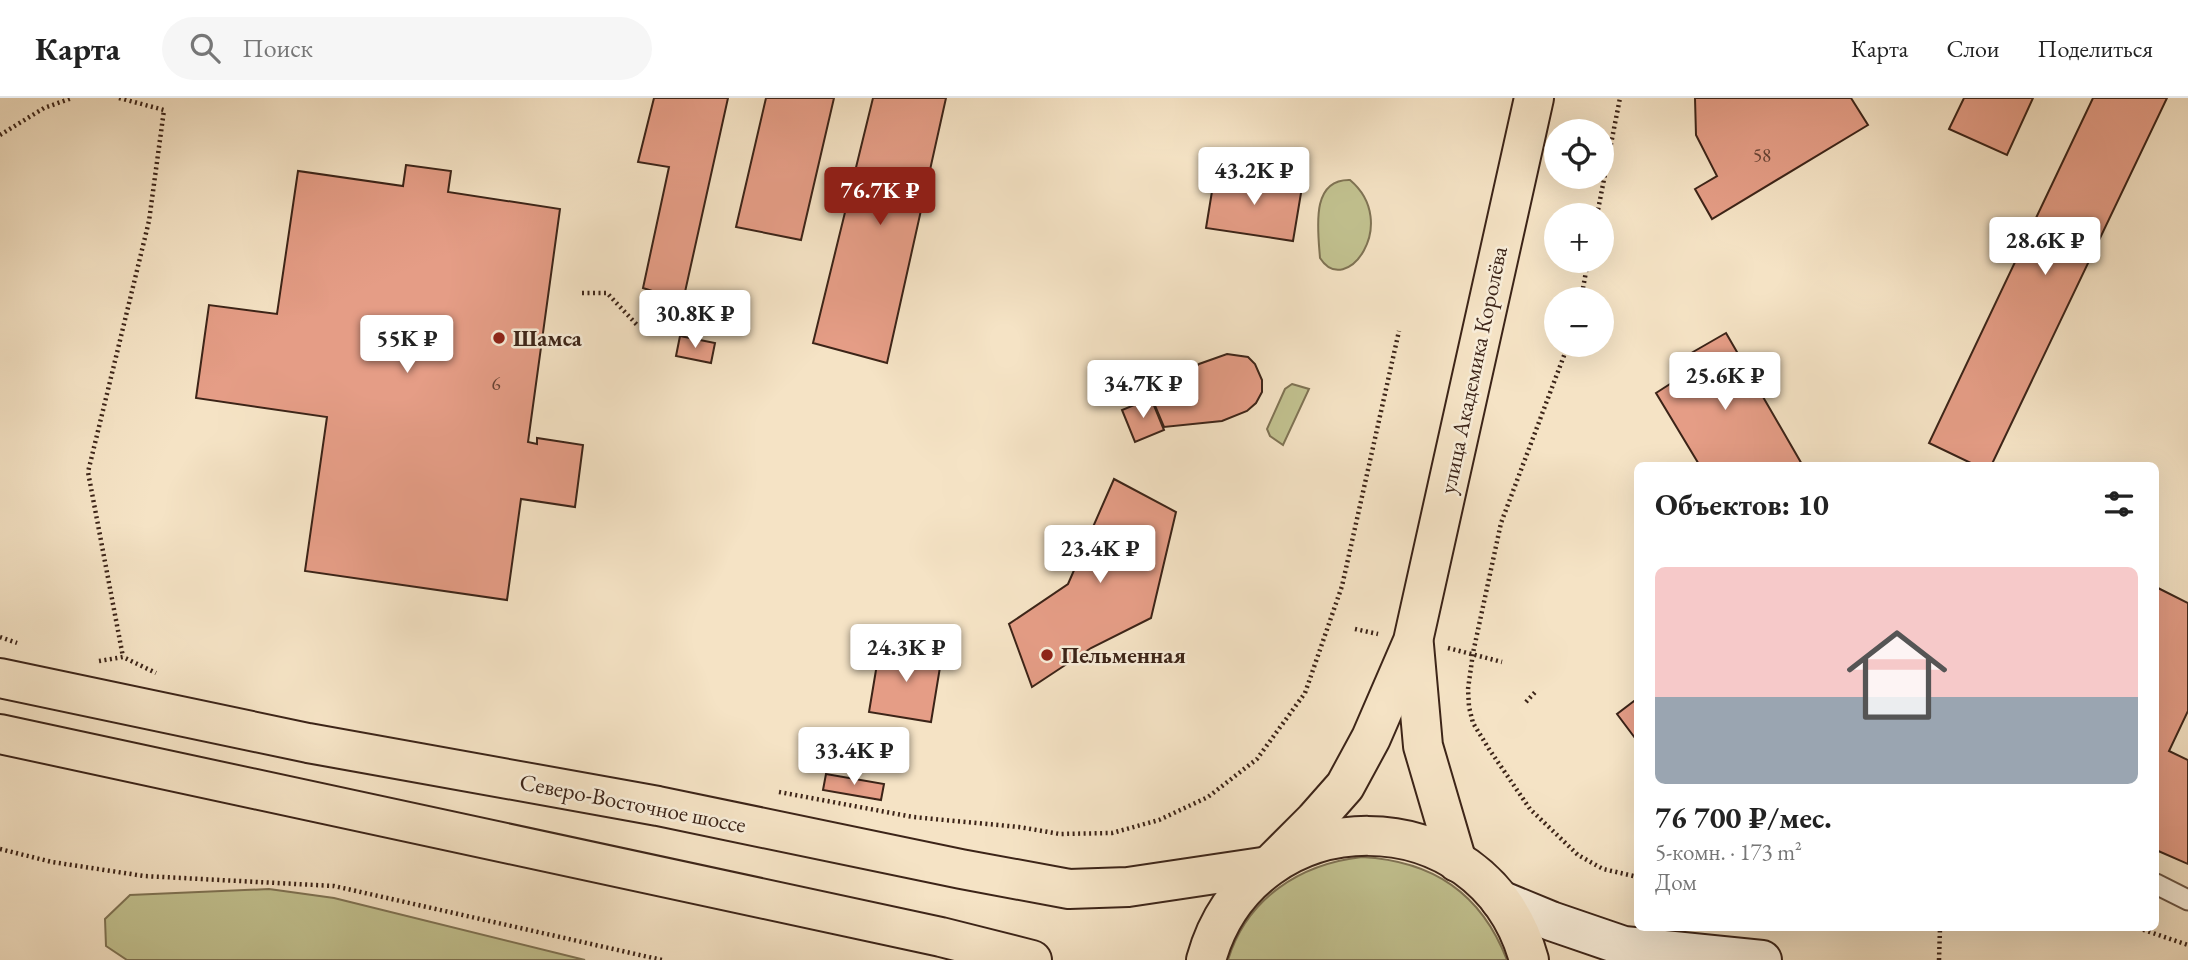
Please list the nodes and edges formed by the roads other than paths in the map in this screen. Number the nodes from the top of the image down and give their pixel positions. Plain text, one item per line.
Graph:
1 (1534, 98) edge
2 (1413, 641) junction
3 (0, 678) edge
4 (0, 734) edge
5 (1457, 862) junction
6 (1269, 866) junction
7 (2159, 886) edge
8 (1500, 900) junction
9 (2188, 900) edge
10 (1032, 960) edge
11 (1206, 960) edge
12 (1529, 960) edge
13 (1762, 960) edge

1 - 2 main road, улица Академика Королёва
2 - 5 main road, улица Академика Королёва
2 - 6 main road, улица Академика Королёва
3 - 6 main road, Северо-Восточное шоссе
4 - 10 main road
5 - 6 main road
5 - 8 main road
6 - 11 main road, улица Академика Королёва
7 - 9 lane
8 - 12 main road
8 - 13 main road

